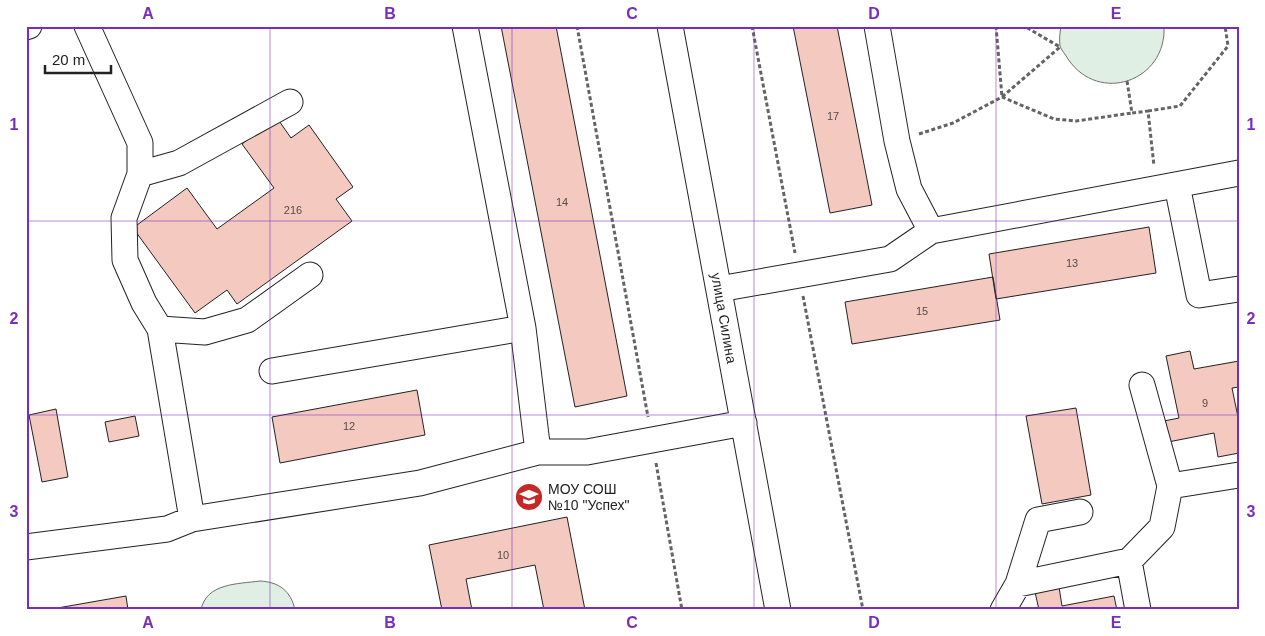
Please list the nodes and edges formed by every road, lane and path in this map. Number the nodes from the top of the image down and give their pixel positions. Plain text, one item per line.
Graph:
1 (87, 26) edge
2 (466, 26) edge
3 (577, 26) edge
4 (670, 26) edge
5 (752, 26) edge
6 (877, 26) edge
7 (996, 26) edge
8 (1024, 26) edge
9 (1225, 26) edge
10 (1126, 81) dead end
11 (1002, 97) junction
12 (290, 102) dead end
13 (1148, 110) junction
14 (1132, 113) junction
15 (897, 141) junction
16 (1239, 173) edge
17 (140, 174) junction
18 (1167, 187) junction
19 (931, 231) junction
20 (310, 275) dead end
21 (799, 275) junction
22 (719, 289) junction
23 (1239, 289) edge
24 (523, 328) junction
25 (160, 329) junction
26 (272, 371) dead end
27 (1142, 385) dead end
28 (744, 423) junction
29 (652, 440) junction
30 (538, 452) junction
31 (1239, 475) edge
32 (1170, 486) junction
33 (1080, 512) dead end
34 (192, 519) junction
35 (26, 547) edge
36 (1129, 561) junction
37 (1018, 584) junction
38 (682, 610) edge
39 (778, 610) edge
40 (863, 610) edge
41 (1003, 610) edge
42 (1138, 610) edge

1 - 17 street
2 - 24 street
3 - 29 path
4 - 22 street, улица Силина
5 - 21 path
6 - 15 street
7 - 11 path
8 - 11 path
9 - 13 path
10 - 14 path
11 - 14 path
11 - 15 path
12 - 17 street
13 - 14 path
13 - 18 path
15 - 19 street
16 - 18 street
17 - 25 street
18 - 19 street
18 - 23 street
19 - 21 street
20 - 25 street
21 - 22 street
21 - 40 path
22 - 28 street, улица Силина
24 - 26 street
24 - 30 street
25 - 34 street
27 - 32 street
28 - 29 street
28 - 39 street, улица Силина
29 - 30 street
29 - 38 path
30 - 34 street
31 - 32 street
32 - 36 street
33 - 37 street
34 - 35 street
36 - 37 street
36 - 42 street
37 - 41 street

